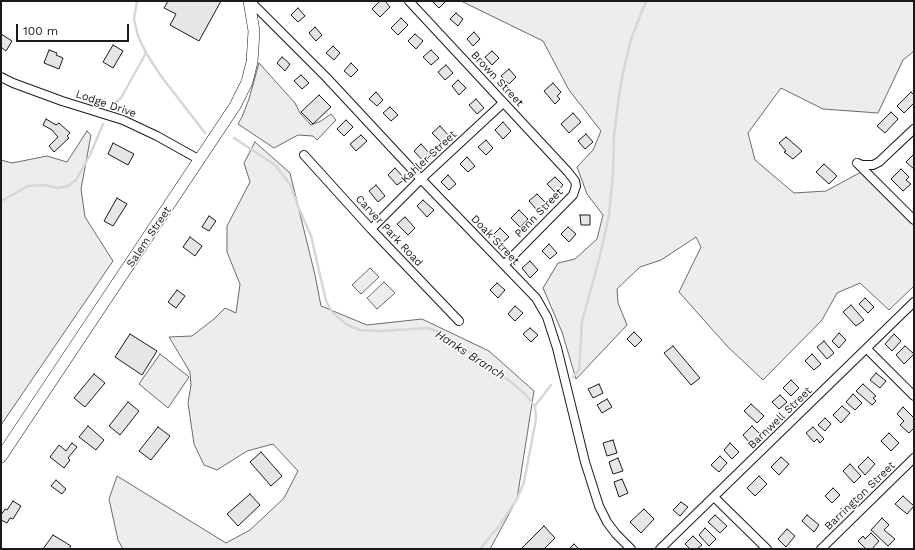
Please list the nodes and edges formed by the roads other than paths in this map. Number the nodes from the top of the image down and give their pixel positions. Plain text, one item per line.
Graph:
1 (249, 1) edge
2 (409, 1) edge
3 (1, 77) edge
4 (503, 103) junction
5 (914, 129) edge
6 (304, 155) dead end
7 (200, 160) junction
8 (568, 172) joint
9 (421, 179) junction
10 (914, 220) edge
11 (371, 229) junction
12 (504, 265) junction
13 (914, 302) edge
14 (459, 321) dead end
15 (867, 349) junction
16 (914, 396) edge
17 (1, 457) edge
18 (914, 458) edge
19 (714, 497) junction
20 (631, 549) edge
21 (660, 549) edge
22 (767, 549) edge
23 (821, 549) edge

1 - 7 main road, Salem Street
1 - 9 street, Doak Street
2 - 4 street, Brown Street
3 - 7 street, Lodge Drive
4 - 8 street, Brown Street
4 - 9 street, Kahler Street
5 - 10 street
6 - 11 street, Carver Park Road
7 - 17 main road, Salem Street
8 - 12 street, Penn Street
9 - 11 street, Kahler Street
9 - 12 street, Doak Street
11 - 14 street, Carver Park Road
12 - 20 street, Doak Street
13 - 15 street, Barnwell Street
15 - 16 street
15 - 19 street, Barnwell Street
18 - 23 street, Barrington Street
19 - 21 street, Barnwell Street
19 - 22 street

